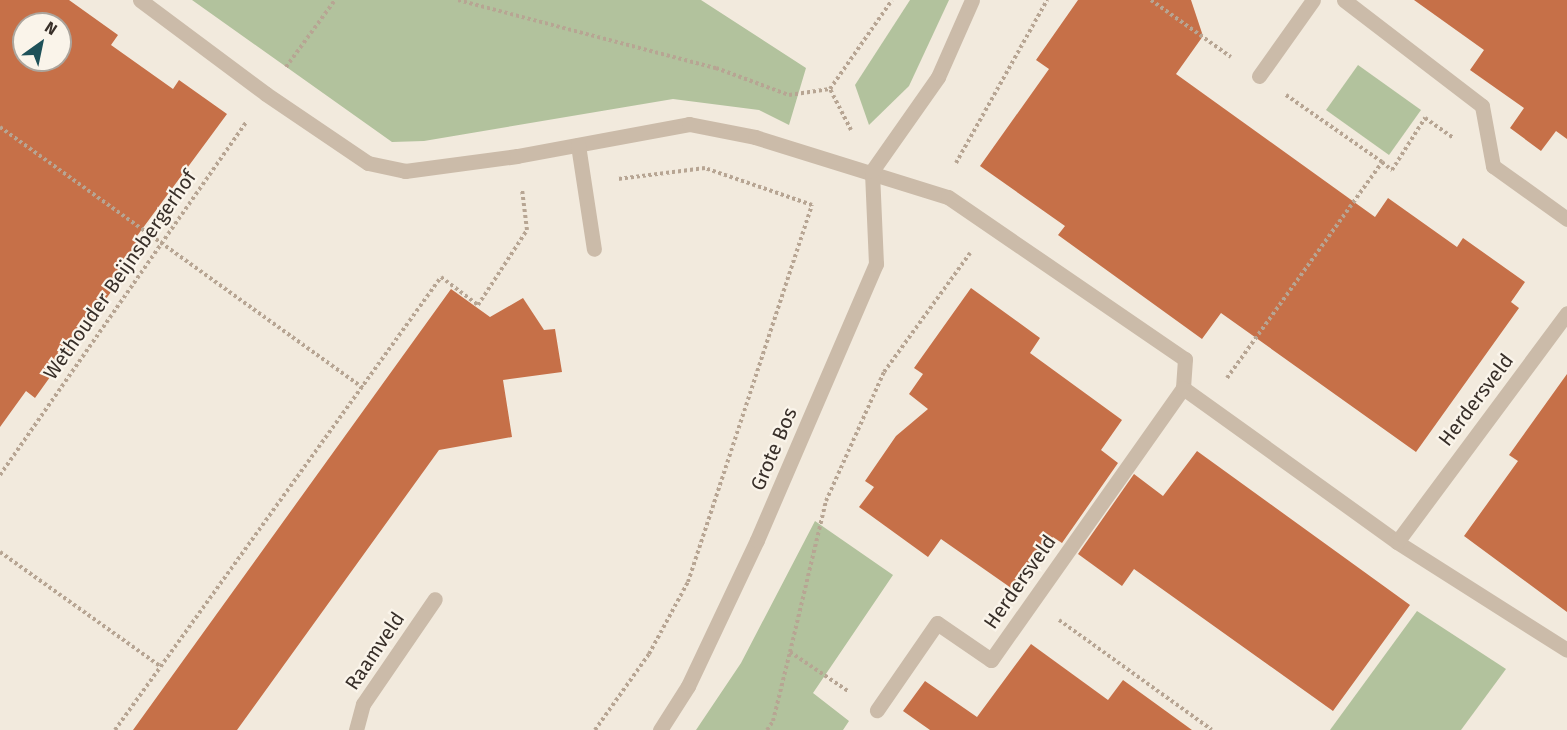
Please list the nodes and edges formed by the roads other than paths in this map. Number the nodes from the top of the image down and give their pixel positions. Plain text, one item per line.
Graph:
1 (140, 0) edge
2 (972, 0) edge
3 (1313, 0) edge
4 (1344, 0) edge
5 (1259, 76) dead end
6 (578, 146) junction
7 (872, 171) junction
8 (1567, 219) edge
9 (594, 249) dead end
10 (1567, 313) edge
11 (1183, 388) junction
12 (1396, 542) junction
13 (435, 599) dead end
14 (1567, 650) edge
15 (877, 710) road end
16 (356, 730) edge
17 (660, 730) edge

1 - 6 street
2 - 7 street
3 - 5 street
4 - 8 street
6 - 7 street
6 - 9 street
7 - 11 street
7 - 17 street, Grote Bos
10 - 12 street, Herdersveld
11 - 12 street
11 - 15 street, Herdersveld
12 - 14 street
13 - 16 street, Raamveld

